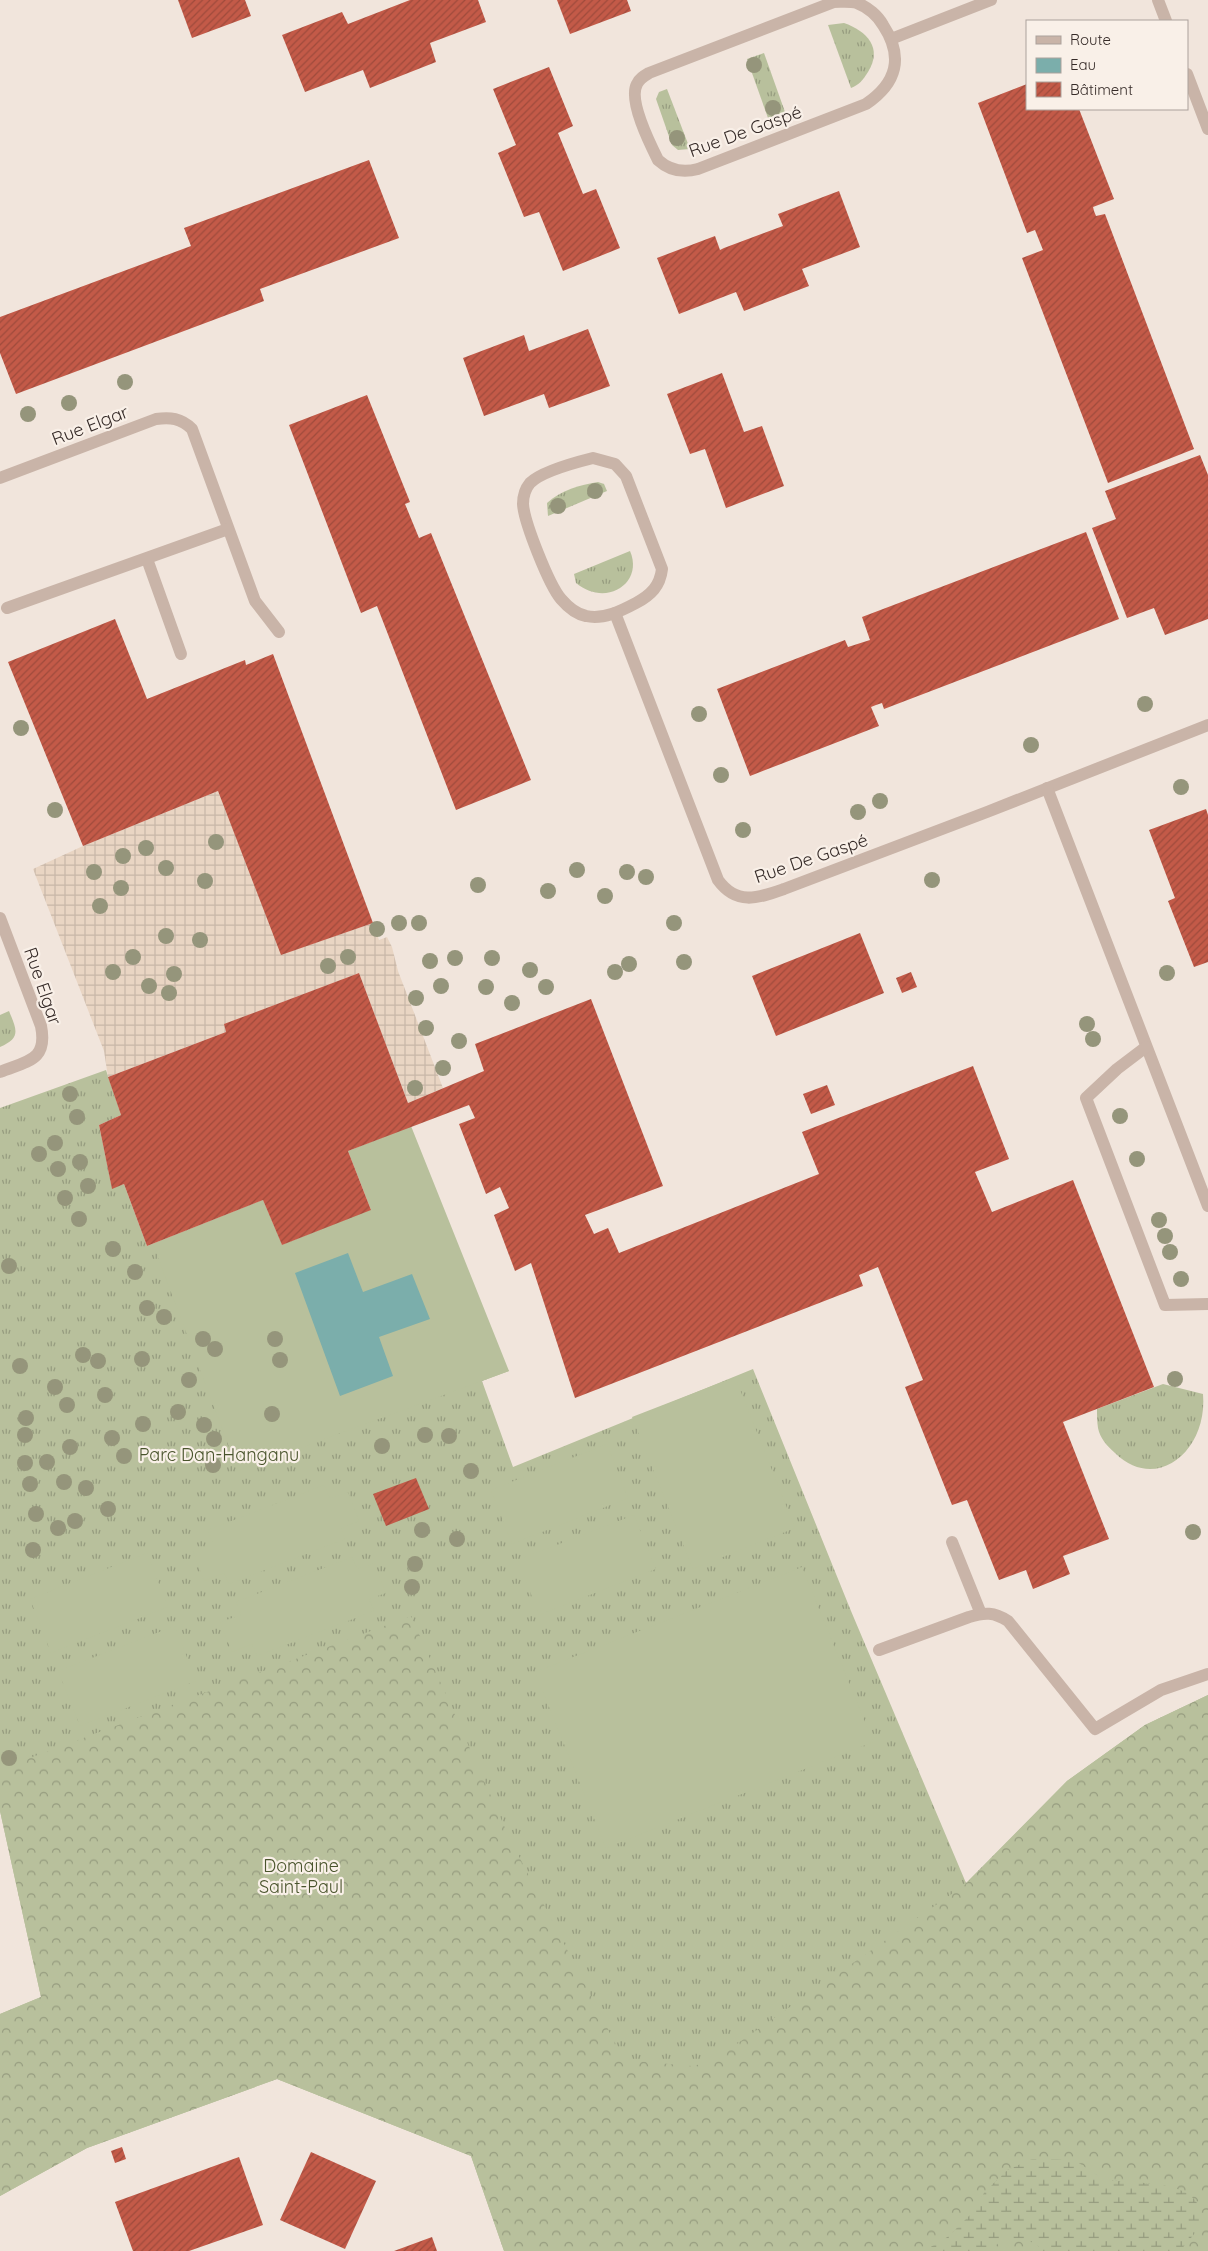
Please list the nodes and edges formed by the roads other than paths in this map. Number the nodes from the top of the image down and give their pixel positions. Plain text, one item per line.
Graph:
1 (991, 0) edge
2 (1158, 0) edge
3 (1166, 20) edge
4 (892, 39) junction
5 (1188, 77) edge
6 (1208, 129) edge
7 (0, 478) edge
8 (228, 529) junction
9 (147, 559) junction
10 (7, 608) dead end
11 (615, 613) junction
12 (279, 632) dead end
13 (181, 654) dead end
14 (1208, 725) edge
15 (1047, 788) junction
16 (0, 918) edge
17 (1146, 1047) junction
18 (0, 1072) edge
19 (1208, 1206) edge
20 (1208, 1304) edge
21 (952, 1542) dead end
22 (980, 1614) junction
23 (879, 1650) dead end
24 (1208, 1674) edge

1 - 4 street
2 - 3 street
4 - 4 street, Rue De Gaspé
5 - 6 street
7 - 8 street, Rue Elgar
8 - 9 street
8 - 12 street
9 - 10 street
9 - 13 street
11 - 11 street
11 - 15 street, Rue De Gaspé
14 - 15 street, Rue De Gaspé
15 - 17 street
16 - 18 street, Rue Elgar
17 - 19 street
17 - 20 street
21 - 22 street
22 - 23 street
22 - 24 street

